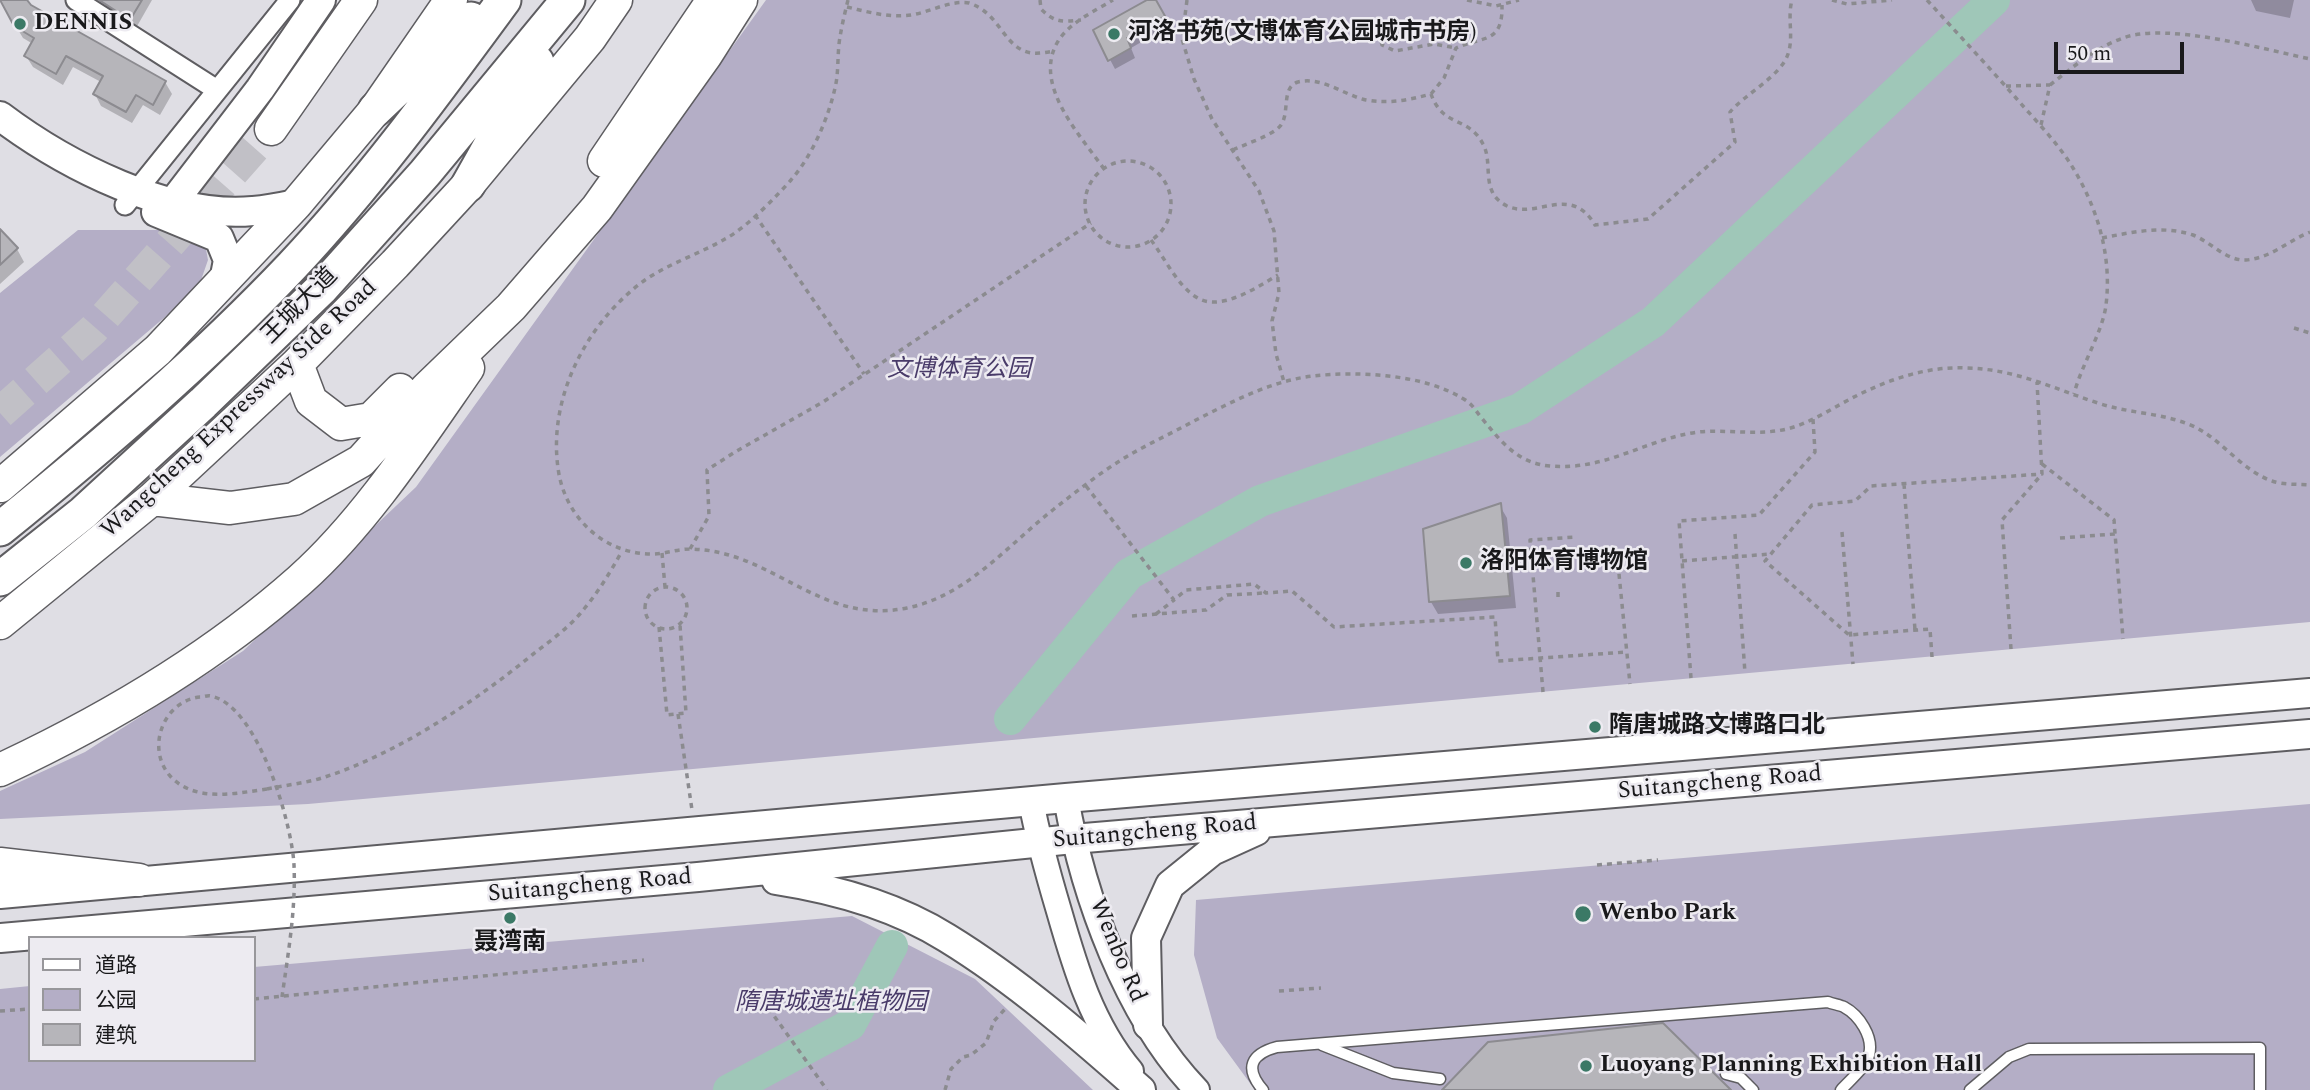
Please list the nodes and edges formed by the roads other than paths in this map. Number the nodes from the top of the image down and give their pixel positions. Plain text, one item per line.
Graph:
1 (76, 0) edge
2 (290, 0) edge
3 (321, 0) edge
4 (361, 0) edge
5 (451, 0) edge
6 (491, 0) edge
7 (504, 0) edge
8 (569, 0) edge
9 (616, 0) edge
10 (713, 0) edge
11 (741, 0) edge
12 (217, 90) junction
13 (374, 110) junction
14 (0, 116) edge
15 (271, 129) tunnel mouth
16 (0, 134) edge
17 (468, 185) junction
18 (130, 199) junction
19 (296, 204) junction
20 (169, 208) junction
21 (225, 281) junction
22 (511, 307) junction
23 (297, 364) junction
24 (0, 486) edge
25 (152, 499) junction
26 (0, 529) edge
27 (0, 579) edge
28 (0, 623) edge
29 (2310, 693) edge
30 (2310, 734) edge
31 (0, 770) edge
32 (1066, 798) junction
33 (1031, 802) junction
34 (1275, 822) junction
35 (1073, 839) junction
36 (1039, 843) junction
37 (0, 864) edge
38 (738, 873) junction
39 (139, 880) junction
40 (0, 894) edge
41 (0, 938) edge
42 (1148, 1025) junction
43 (1319, 1043) junction
44 (1726, 1074) dead end
45 (1440, 1079) dead end
46 (1141, 1090) edge
47 (1147, 1090) edge
48 (1197, 1090) edge
49 (1263, 1090) edge
50 (1754, 1090) edge
51 (1841, 1090) edge
52 (1970, 1090) edge
53 (2260, 1090) edge

1 - 12 street
2 - 12 street
3 - 20 main road
4 - 15 main road
5 - 13 main road
6 - 13 highway
7 - 26 highway, 王城大道
8 - 17 highway
8 - 27 highway, 王城大道
9 - 17 main road
10 - 23 main road
11 - 22 main road
12 - 18 street
13 - 19 main road
14 - 18 main road
16 - 18 main road
17 - 23 main road, Wangcheng Expressway Side Road
18 - 20 main road
19 - 20 main road
19 - 21 main road
20 - 21 main road
21 - 24 main road
22 - 25 main road
22 - 31 main road
23 - 25 main road, Wangcheng Expressway Side Road
25 - 28 main road, Wangcheng Expressway Side Road
29 - 32 main road, Suitangcheng Road
30 - 34 main road, Suitangcheng Road
32 - 33 main road, Suitangcheng Road
32 - 35 street, Wenbo Rd
33 - 36 street, Wenbo Rd
33 - 39 main road, Suitangcheng Road
34 - 35 main road, Suitangcheng Road
34 - 42 main road
35 - 36 main road, Suitangcheng Road
35 - 42 street, Wenbo Rd
36 - 38 main road, Suitangcheng Road
36 - 47 street, Wenbo Rd
37 - 39 main road
38 - 41 main road, Suitangcheng Road
38 - 46 main road
39 - 40 main road, Suitangcheng Road
42 - 48 street, Wenbo Rd
43 - 45 lane
43 - 49 lane
43 - 51 lane
44 - 50 lane
52 - 53 lane

